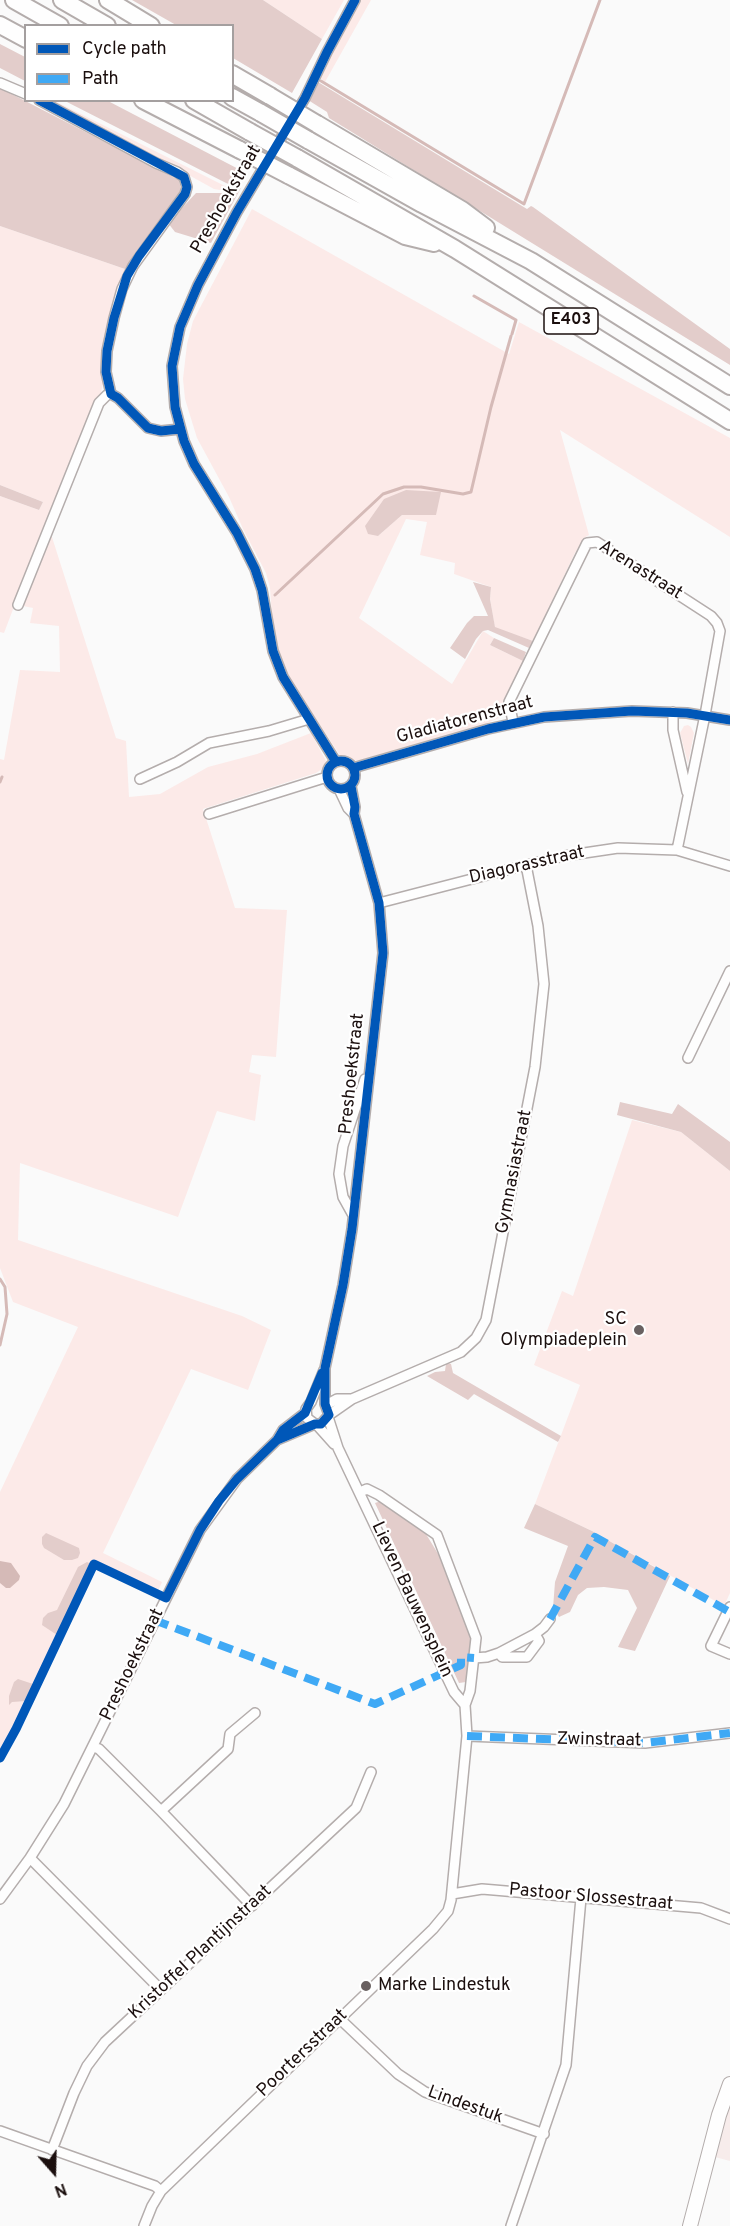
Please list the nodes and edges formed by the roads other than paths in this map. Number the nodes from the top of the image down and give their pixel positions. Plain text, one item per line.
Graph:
1 (14, 0) edge
2 (62, 0) edge
3 (108, 0) edge
4 (355, 0) edge
5 (56, 24) edge
6 (104, 24) edge
7 (148, 24) edge
8 (0, 25) edge
9 (24, 38) edge
10 (234, 75) edge
11 (0, 83) edge
12 (24, 93) edge
13 (234, 98) edge
14 (43, 102) edge
15 (147, 102) edge
16 (198, 102) edge
17 (455, 249) junction
18 (531, 261) junction
19 (730, 387) edge
20 (111, 394) junction
21 (730, 421) edge
22 (180, 429) junction
23 (18, 605) dead end
24 (673, 712) junction
25 (705, 715) junction
26 (309, 719) junction
27 (730, 720) edge
28 (513, 722) junction
29 (336, 762) junction
30 (353, 768) junction
31 (327, 777) junction
32 (140, 779) dead end
33 (351, 786) junction
34 (339, 789) junction
35 (688, 797) junction
36 (209, 814) dead end
37 (354, 814) junction
38 (677, 850) junction
39 (526, 865) junction
40 (730, 866) edge
41 (379, 903) junction
42 (730, 971) edge
43 (371, 1057) junction
44 (688, 1058) dead end
45 (353, 1216) junction
46 (325, 1368) junction
47 (311, 1402) junction
48 (327, 1410) junction
49 (305, 1413) junction
50 (316, 1424) junction
51 (277, 1440) junction
52 (338, 1448) junction
53 (360, 1492) junction
54 (730, 1607) edge
55 (550, 1619) dead end
56 (535, 1634) junction
57 (499, 1653) junction
58 (730, 1653) edge
59 (474, 1658) junction
60 (465, 1706) junction
61 (255, 1713) dead end
62 (730, 1733) edge
63 (467, 1736) junction
64 (94, 1747) junction
65 (371, 1772) dead end
66 (161, 1811) junction
67 (30, 1858) junction
68 (452, 1894) junction
69 (581, 1898) junction
70 (0, 1899) edge
71 (252, 1906) junction
72 (730, 1919) edge
73 (161, 1990) junction
74 (340, 2019) junction
75 (730, 2084) edge
76 (0, 2131) edge
77 (544, 2134) junction
78 (52, 2150) junction
79 (161, 2191) junction
80 (144, 2226) edge
81 (511, 2226) edge
82 (690, 2226) edge

1 - 5 highway
2 - 6 highway
3 - 7 highway
4 - 22 street, Preshoekstraat
8 - 9 highway
10 - 18 highway, bridge
11 - 12 street
13 - 18 highway, E403, bridge
14 - 20 street
15 - 17 highway, bridge
16 - 17 highway, E403, bridge
17 - 21 highway, E403
18 - 19 highway, E403
20 - 22 street
20 - 23 street
22 - 26 street, Preshoekstraat
24 - 25 street, Gladiatorenstraat
24 - 28 street, Gladiatorenstraat
24 - 35 street
25 - 27 street, Gladiatorenstraat
25 - 28 street, Arenastraat
25 - 35 street
26 - 29 street, Preshoekstraat
26 - 32 street
28 - 30 street, Gladiatorenstraat
29 - 30 street
29 - 31 street
30 - 33 street
31 - 34 street
31 - 36 street
33 - 34 street
33 - 37 street, Preshoekstraat
34 - 37 street, Preshoekstraat
35 - 38 street
37 - 41 street, Preshoekstraat
38 - 39 street, Diagorasstraat
38 - 40 street, Diagorasstraat
39 - 41 street, Diagorasstraat
39 - 48 street, Gymnasiastraat
41 - 43 street, Preshoekstraat
42 - 44 street
43 - 45 street, Preshoekstraat
43 - 45 street, Preshoekstraat
45 - 46 street, Preshoekstraat
46 - 47 street, Preshoekstraat
46 - 48 street, Preshoekstraat
47 - 48 street
47 - 49 street
48 - 50 street
48 - 52 street, Lieven Bauwensplein
49 - 50 street
49 - 51 street, Preshoekstraat
50 - 51 street, Preshoekstraat
50 - 52 street, Lieven Bauwensplein
51 - 64 street, Preshoekstraat
52 - 53 street, Lieven Bauwensplein
53 - 59 street, Lieven Bauwensplein
53 - 60 street, Lieven Bauwensplein
54 - 58 street
55 - 56 street, Lieven Bauwensplein
56 - 57 street, Lieven Bauwensplein
56 - 57 street, Lieven Bauwensplein
57 - 59 street, Lieven Bauwensplein
59 - 60 street, Lieven Bauwensplein
60 - 63 street, Lieven Bauwensplein
61 - 66 street
62 - 63 street, Zwinstraat
63 - 68 street, Poortersstraat
64 - 66 street
64 - 67 street, Preshoekstraat
65 - 71 street, Kristoffel Plantijnstraat
66 - 71 street
67 - 70 street, Preshoekstraat
67 - 73 street
68 - 69 street, Pastoor Slossestraat
68 - 74 street, Poortersstraat
69 - 72 street, Pastoor Slossestraat
69 - 77 street
71 - 73 street, Kristoffel Plantijnstraat
73 - 78 street, Kristoffel Plantijnstraat
74 - 77 street, Lindestuk
74 - 79 street, Poortersstraat
75 - 82 street
76 - 78 street
77 - 81 street
78 - 79 street
79 - 80 street, Poortersstraat

